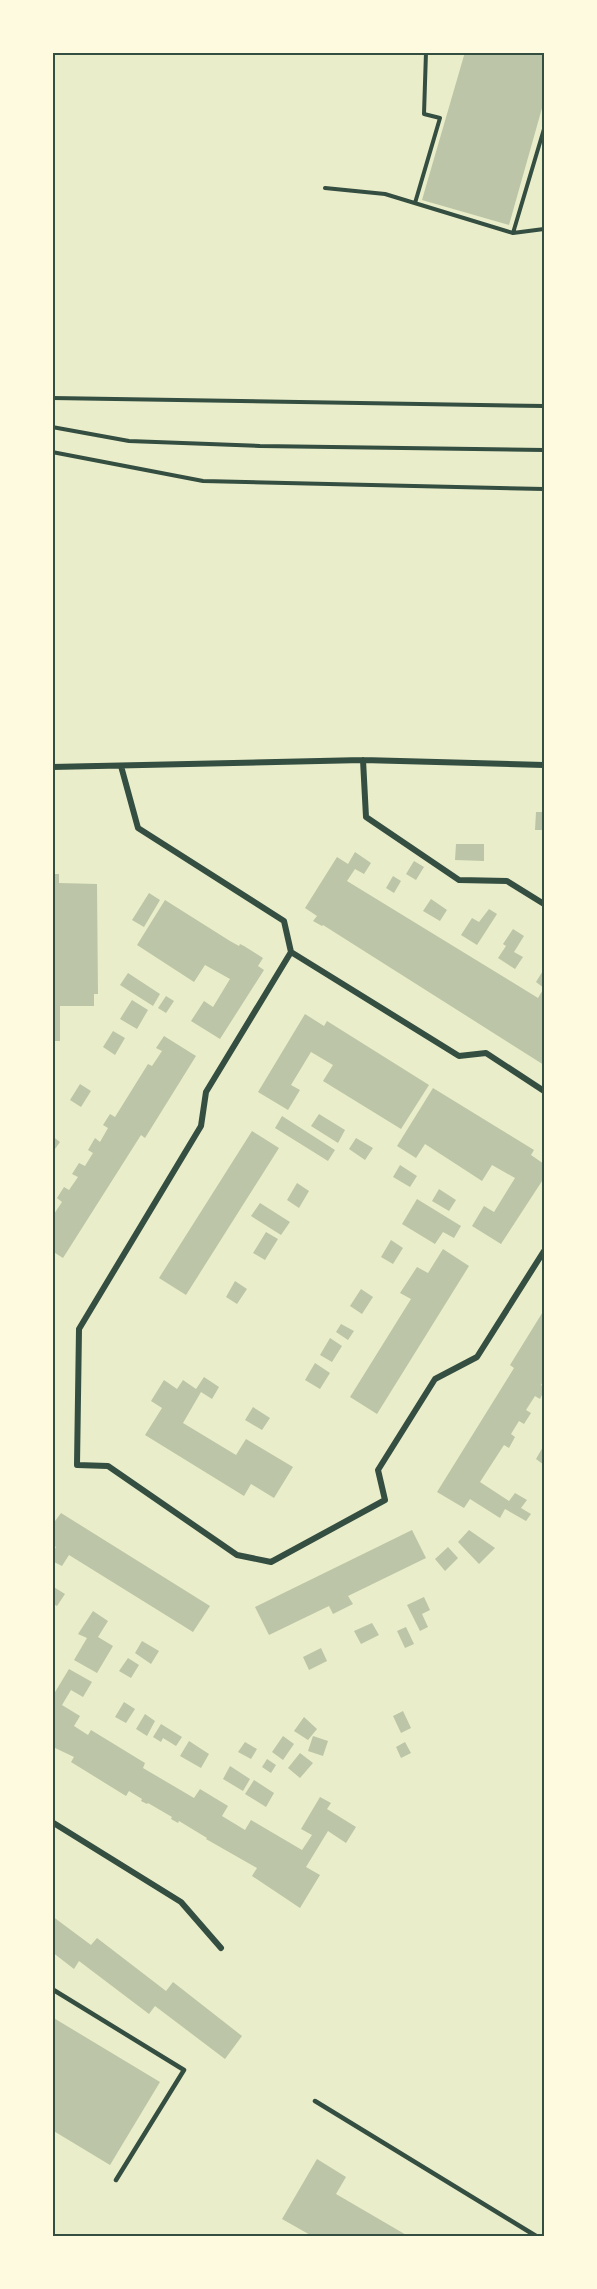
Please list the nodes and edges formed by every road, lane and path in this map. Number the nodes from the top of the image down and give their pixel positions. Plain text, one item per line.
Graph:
1 (426, 52) edge
2 (544, 129) edge
3 (324, 189) dead end
4 (415, 203) junction
5 (544, 229) edge
6 (513, 233) junction
7 (52, 398) edge
8 (544, 406) edge
9 (52, 427) edge
10 (544, 450) edge
11 (52, 452) edge
12 (544, 489) edge
13 (363, 759) junction
14 (544, 765) edge
15 (121, 766) junction
16 (52, 767) edge
17 (544, 904) edge
18 (291, 952) junction
19 (544, 1091) edge
20 (544, 1251) edge
21 (52, 1822) edge
22 (221, 1948) dead end
23 (52, 1989) edge
24 (315, 2101) dead end
25 (117, 2180) dead end
26 (536, 2236) edge

1 - 4 path
2 - 6 path
3 - 4 path
4 - 6 path
5 - 6 path
7 - 8 path
9 - 10 path
11 - 12 path
13 - 14 street
13 - 15 street
13 - 17 street
15 - 16 street
15 - 18 street
18 - 19 street
18 - 20 street
21 - 22 street
23 - 25 lane
24 - 26 lane

